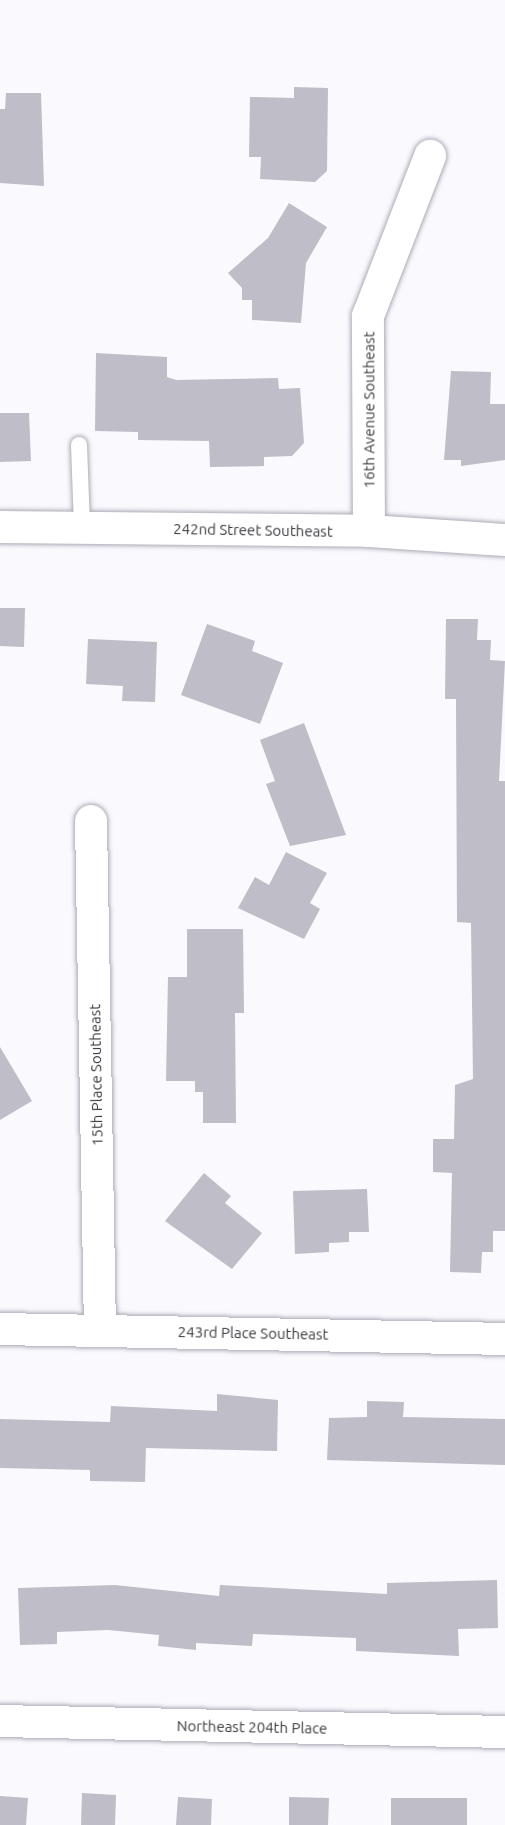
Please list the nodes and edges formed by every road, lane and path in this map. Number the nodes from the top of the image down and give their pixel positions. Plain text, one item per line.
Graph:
1 (430, 156) dead end
2 (79, 445) dead end
3 (0, 527) edge
4 (82, 528) junction
5 (369, 531) junction
6 (505, 540) edge
7 (91, 821) dead end
8 (0, 1329) edge
9 (100, 1329) junction
10 (505, 1339) edge
11 (0, 1722) edge
12 (505, 1732) edge

1 - 5 street, 16th Avenue Southeast
2 - 4 lane
3 - 4 street, 242nd Street Southeast
4 - 5 street, 242nd Street Southeast
5 - 6 street, 242nd Street Southeast
7 - 9 street, 15th Place Southeast
8 - 9 street, 243rd Place Southeast
9 - 10 street, 243rd Place Southeast
11 - 12 street, Northeast 204th Place

